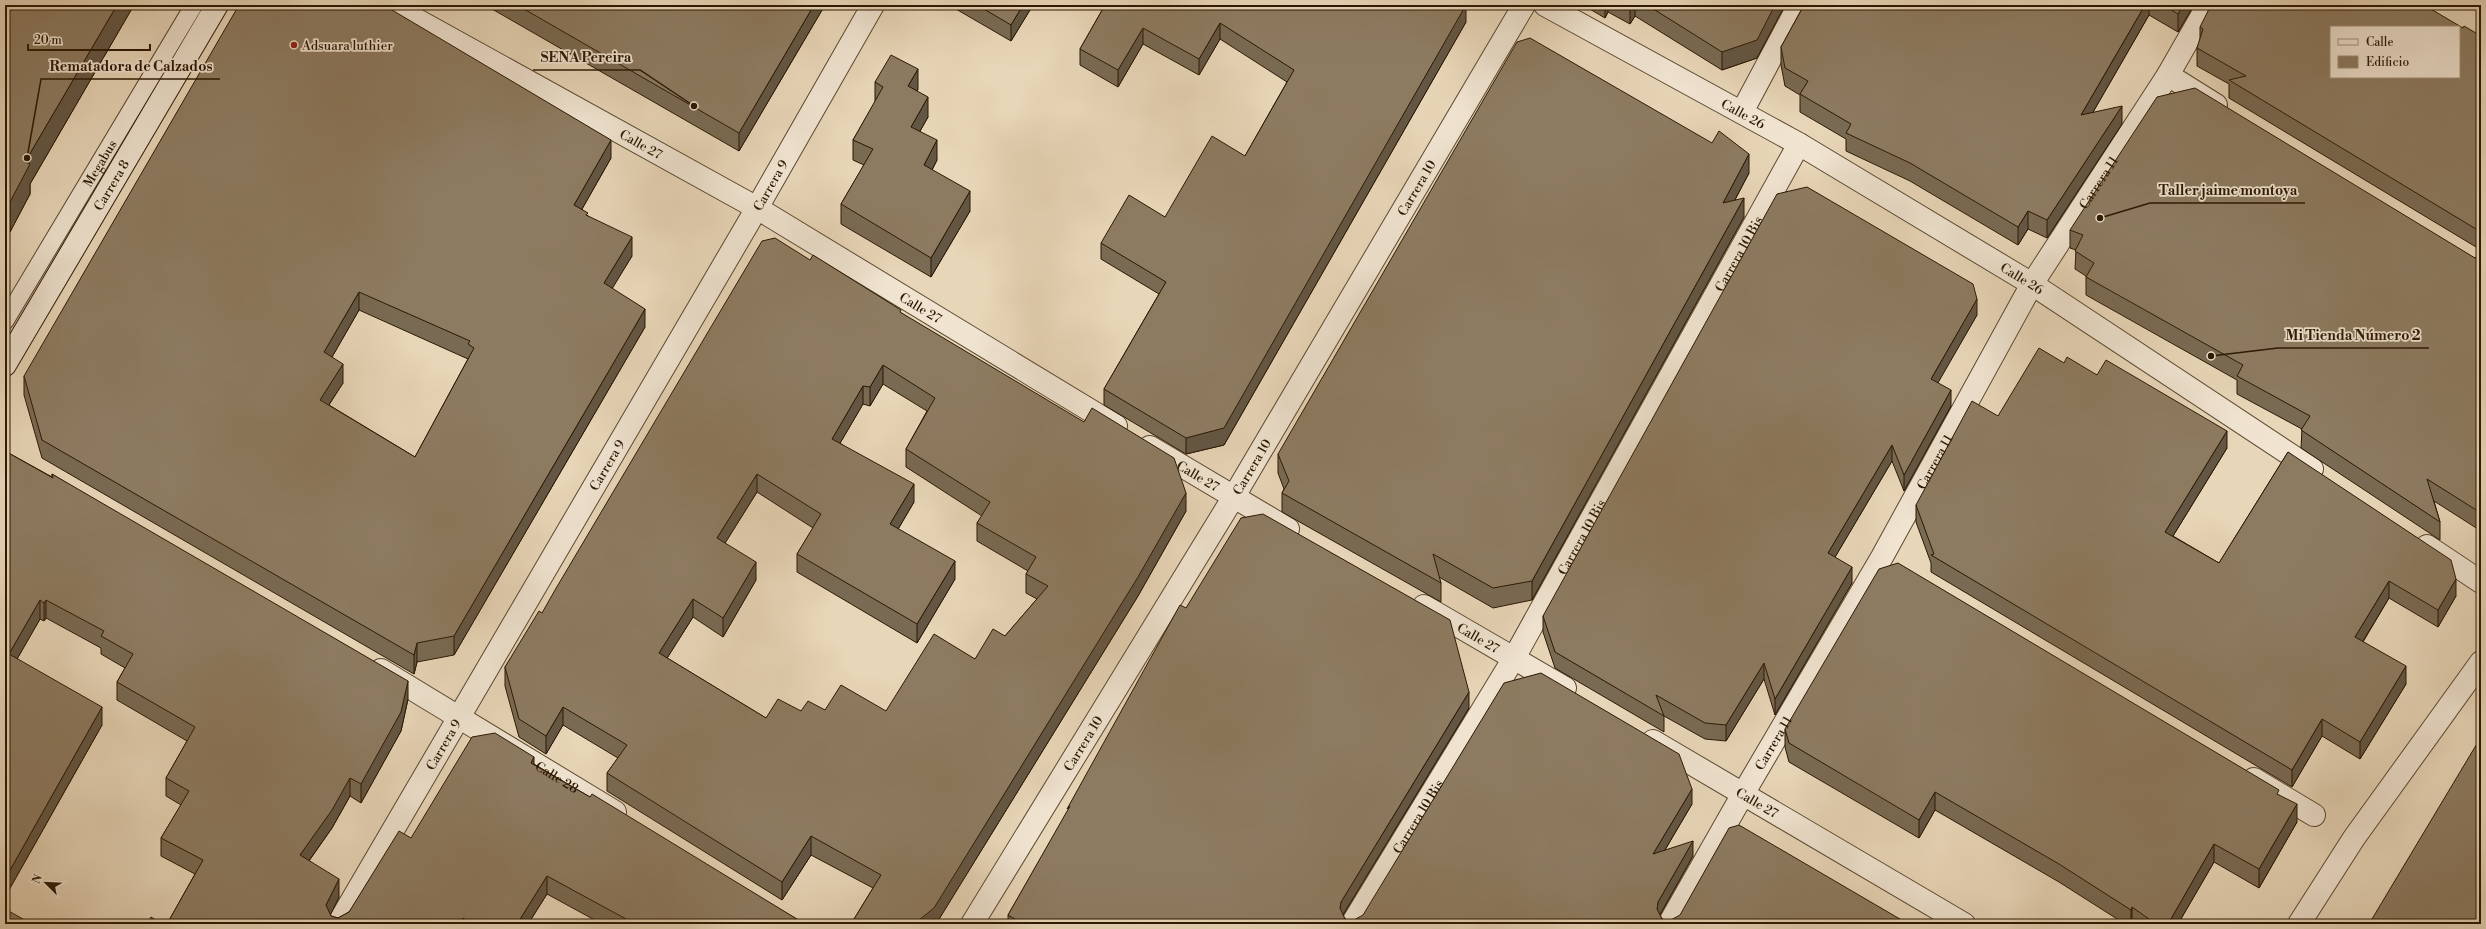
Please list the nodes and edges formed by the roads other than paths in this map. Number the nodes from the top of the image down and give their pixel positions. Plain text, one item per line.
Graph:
1 (194, 5) edge
2 (217, 5) edge
3 (390, 5) edge
4 (873, 5) edge
5 (1524, 5) edge
6 (1545, 5) edge
7 (1798, 5) edge
8 (2208, 5) edge
9 (2168, 75) junction
10 (1742, 112) junction
11 (2236, 116) edge
12 (1799, 144) junction
13 (757, 208) junction
14 (2032, 284) junction
15 (5, 321) edge
16 (5, 365) edge
17 (2329, 481) edge
18 (1233, 498) junction
19 (2408, 534) edge
20 (1308, 541) edge
21 (1882, 557) junction
22 (1902, 570) edge
23 (2481, 582) edge
24 (1404, 595) edge
25 (1514, 658) junction
26 (363, 659) edge
27 (2481, 662) edge
28 (1582, 698) edge
29 (460, 715) junction
30 (1635, 730) edge
31 (2238, 770) edge
32 (1742, 794) junction
33 (2314, 815) dead end
34 (635, 824) edge
35 (338, 924) edge
36 (972, 924) edge
37 (1352, 924) edge
38 (1669, 924) edge
39 (1964, 924) edge
40 (2299, 924) edge

1 - 15 lane, Megabus
2 - 16 street, Carrera 8
3 - 13 street, Calle 27
4 - 13 street, Carrera 9
5 - 18 street, Carrera 10
6 - 10 street, Calle 26
7 - 10 street
8 - 9 street, Carrera 11
9 - 11 street
9 - 14 street, Carrera 11
10 - 12 street, Calle 26
12 - 14 street, Calle 26
12 - 25 street, Carrera 10 Bis
13 - 18 street, Calle 27
13 - 29 street, Carrera 9
14 - 17 street, Calle 26
14 - 21 street, Carrera 11
18 - 20 street, Calle 27
18 - 36 street, Carrera 10
19 - 23 street
21 - 22 street
21 - 32 street, Carrera 11
24 - 25 street, Calle 27
25 - 28 street, Calle 27
25 - 37 street, Carrera 10 Bis
26 - 29 street, Calle 28
27 - 40 street
29 - 34 street, Calle 28
29 - 35 street, Carrera 9
30 - 32 street, Calle 27
31 - 33 street
32 - 38 street, Carrera 11
32 - 39 street, Calle 27

